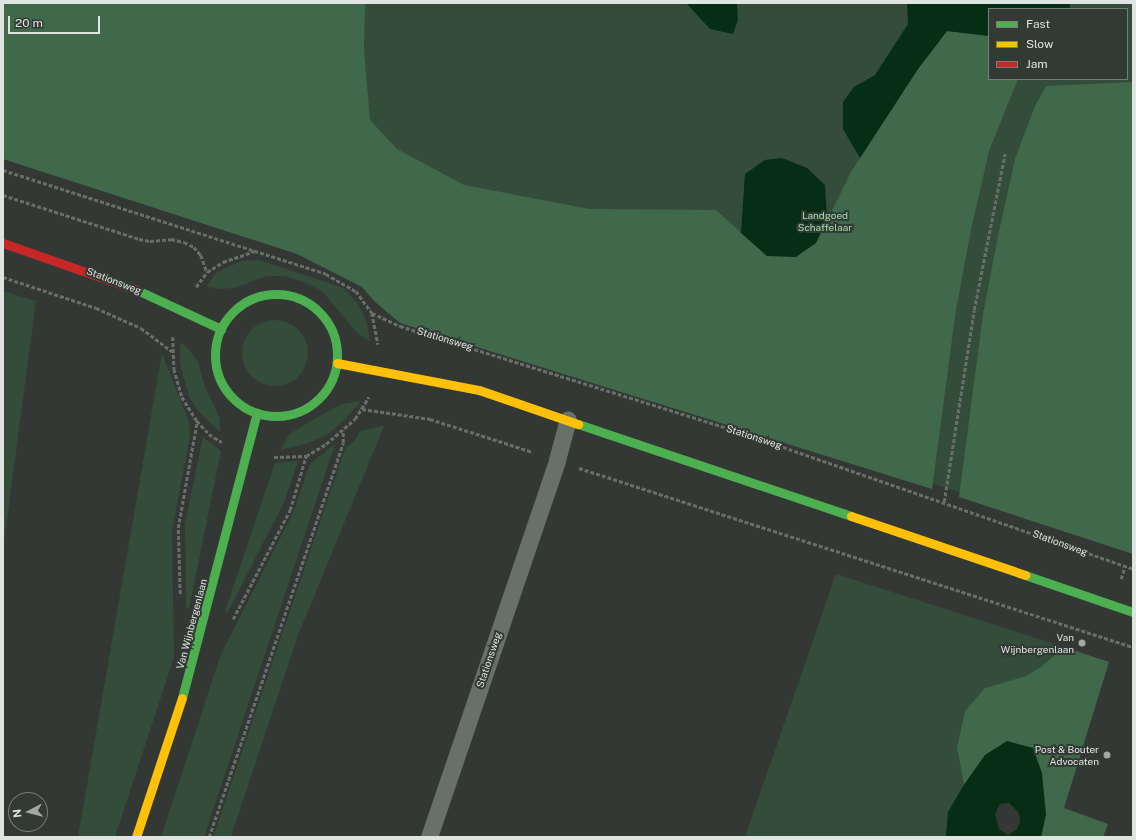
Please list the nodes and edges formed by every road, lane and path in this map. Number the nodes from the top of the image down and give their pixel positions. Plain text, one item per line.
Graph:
1 (1005, 154) dead end
2 (3, 170) edge
3 (3, 195) edge
4 (3, 243) edge
5 (255, 251) junction
6 (3, 277) edge
7 (221, 329) junction
8 (337, 363) junction
9 (257, 413) junction
10 (568, 419) junction
11 (197, 421) junction
12 (343, 429) junction
13 (248, 454) junction
14 (306, 456) junction
15 (557, 460) junction
16 (944, 502) junction
17 (1133, 569) edge
18 (180, 599) dead end
19 (1133, 612) edge
20 (231, 622) dead end
21 (1133, 647) edge
22 (136, 837) edge
23 (209, 837) edge
24 (429, 837) edge

1 - 16 path
2 - 5 path
3 - 5 path
4 - 7 main road, Stationsweg
5 - 16 path, Stationsweg
6 - 11 path
7 - 8 main road
7 - 9 main road
8 - 9 main road
8 - 10 main road
9 - 13 main road, Van Wijnbergenlaan
10 - 15 lane, Stationsweg
10 - 19 main road
11 - 13 path
11 - 18 path
12 - 14 path
12 - 15 path
12 - 23 path
13 - 14 path
13 - 22 main road, Van Wijnbergenlaan
14 - 20 path
15 - 21 path
15 - 24 lane, Stationsweg
16 - 17 path, Stationsweg

